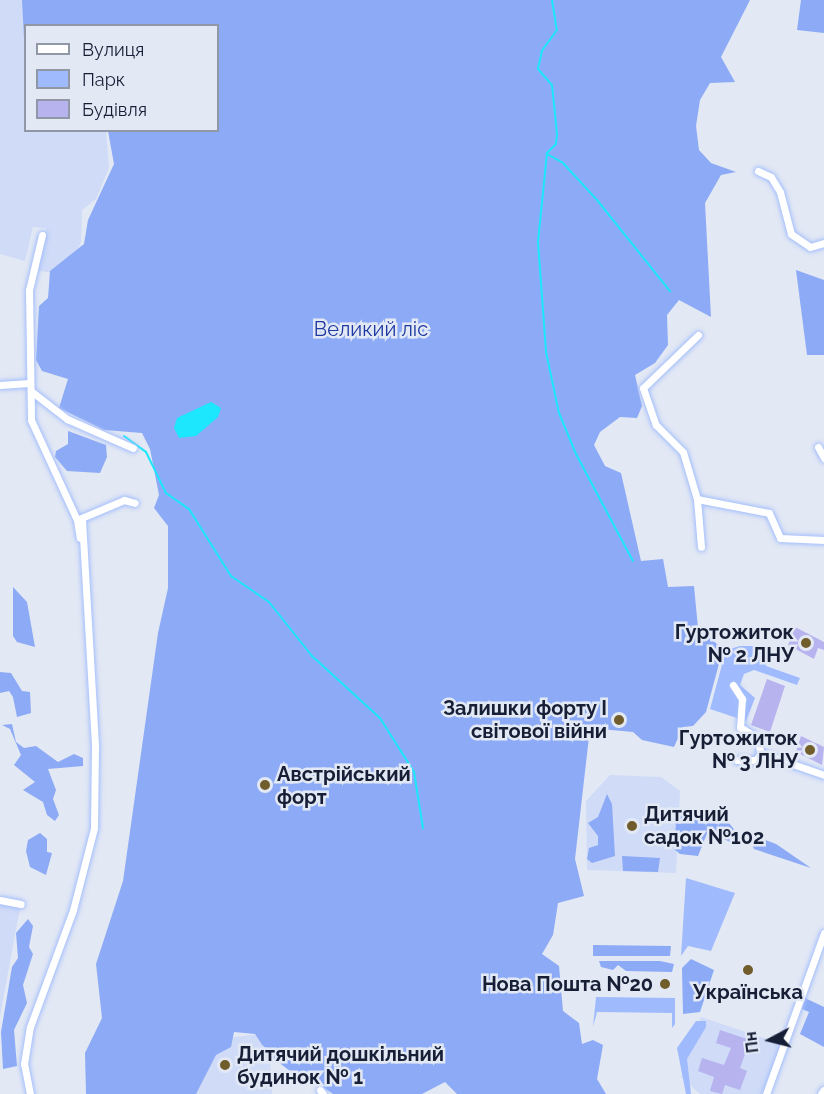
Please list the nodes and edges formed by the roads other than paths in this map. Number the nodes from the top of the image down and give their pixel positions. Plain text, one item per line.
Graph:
1 (758, 171) dead end
2 (42, 235) dead end
3 (824, 243) edge
4 (698, 335) dead end
5 (29, 383) junction
6 (0, 385) edge
7 (818, 447) dead end
8 (133, 448) dead end
9 (824, 458) edge
10 (697, 499) junction
11 (135, 503) dead end
12 (79, 519) junction
13 (824, 540) edge
14 (701, 547) dead end
15 (734, 686) dead end
16 (760, 753) junction
17 (737, 760) dead end
18 (824, 775) edge
19 (0, 900) edge
20 (21, 904) dead end
21 (824, 933) edge
22 (822, 944) edge
23 (30, 1094) edge
24 (766, 1094) edge

1 - 3 street
2 - 5 street
4 - 10 street
5 - 6 street
5 - 8 street
5 - 12 street
7 - 9 street
10 - 13 street
10 - 14 street
11 - 12 street
12 - 23 street
15 - 16 street
16 - 17 street
16 - 18 street
19 - 20 street
21 - 22 street
22 - 24 street

